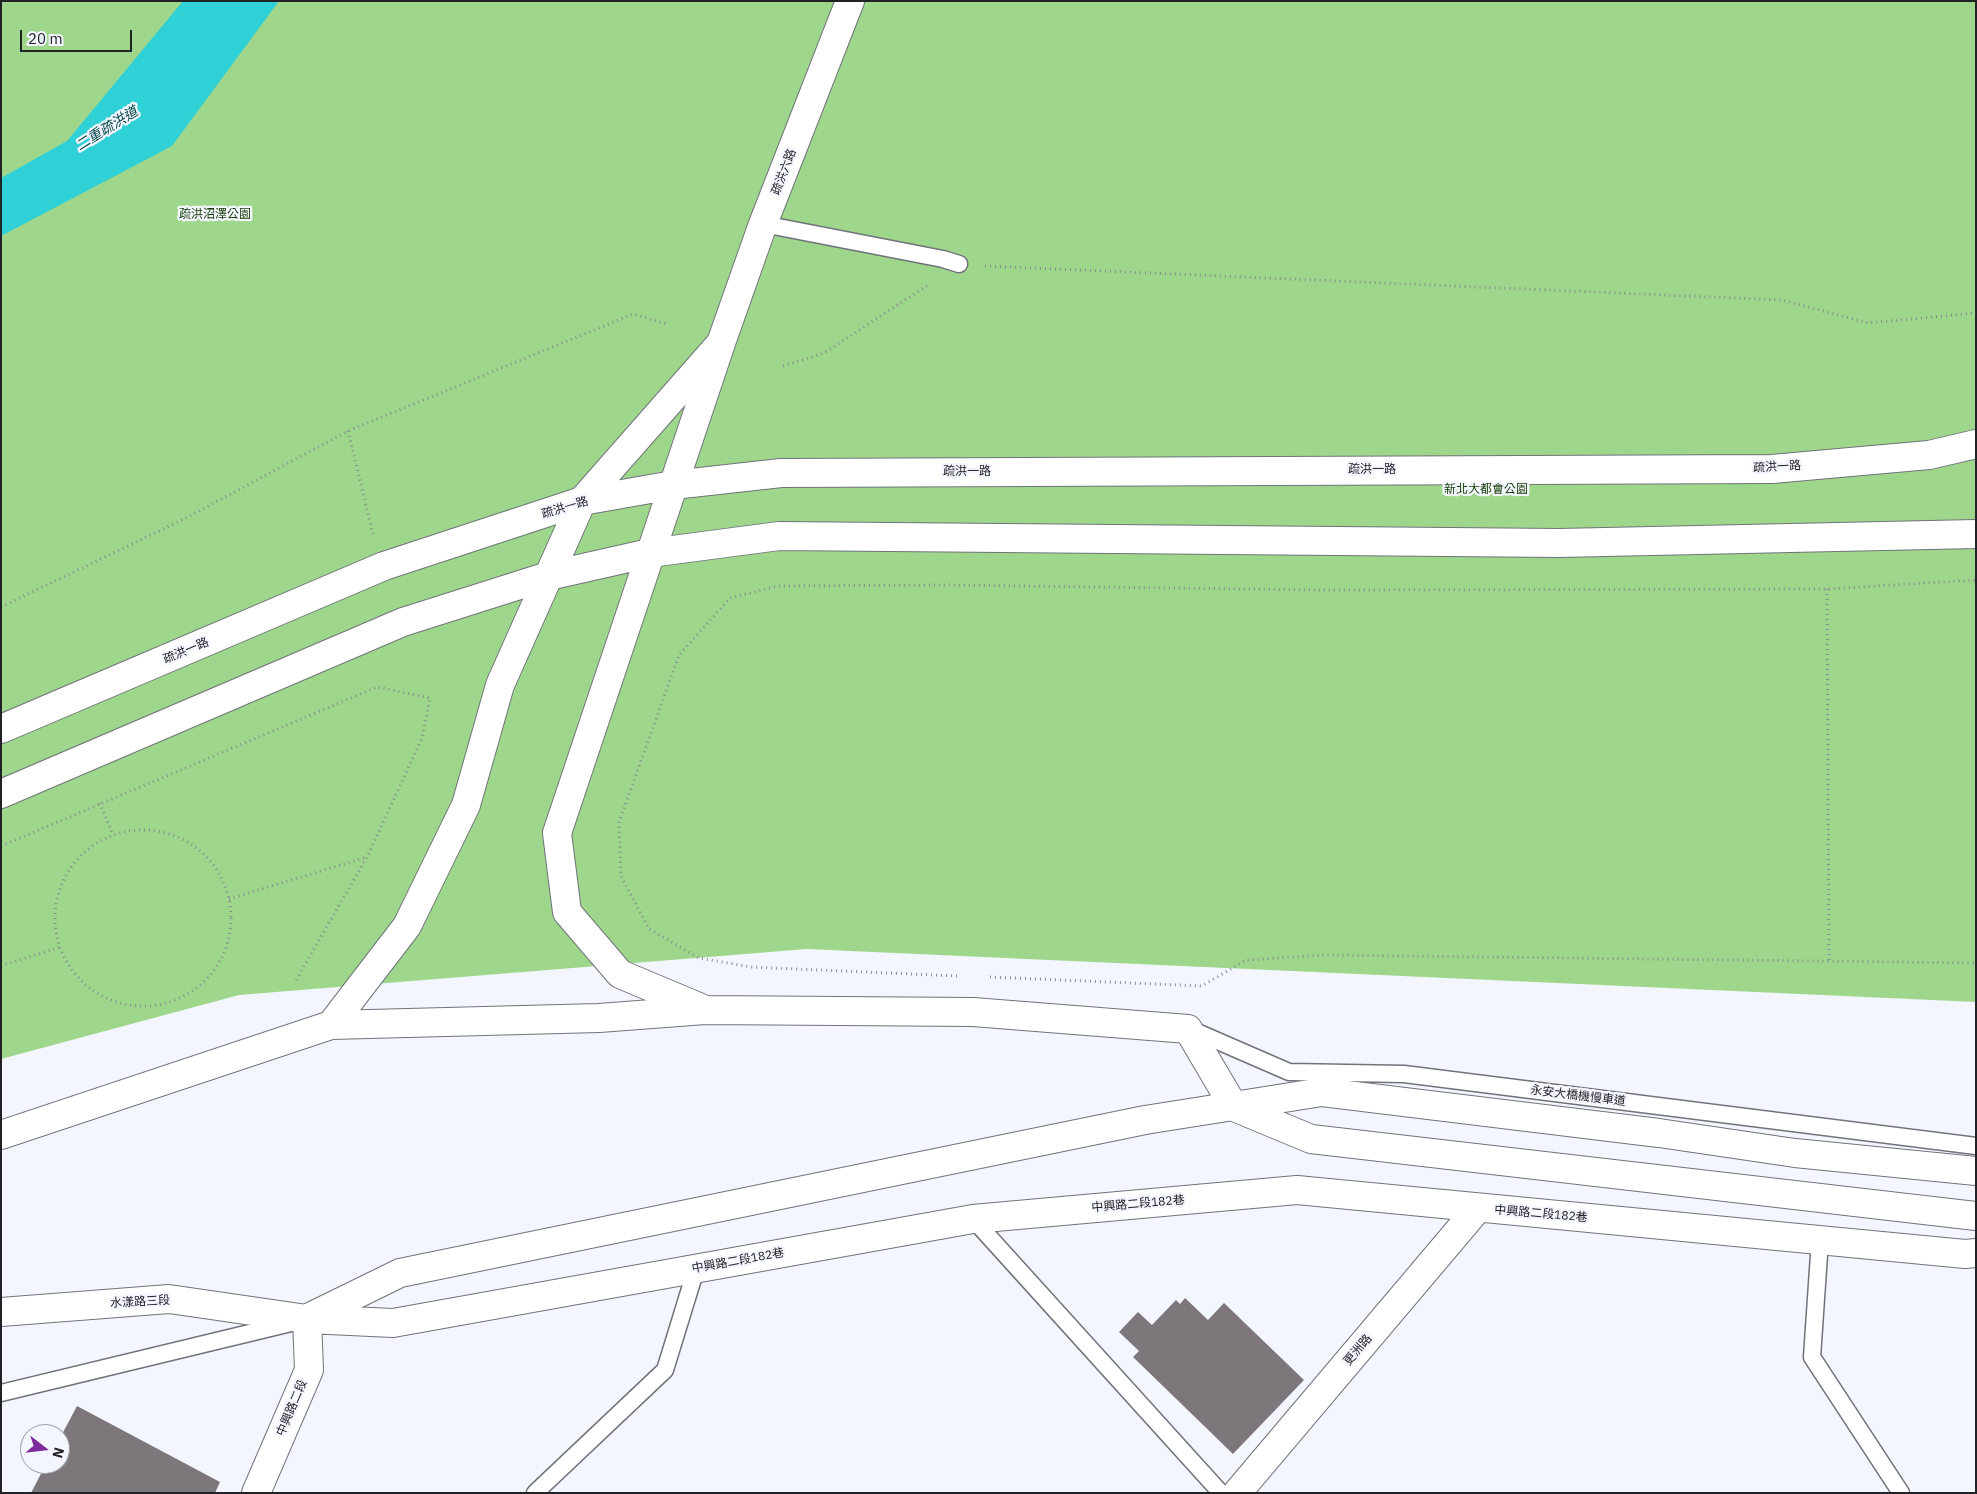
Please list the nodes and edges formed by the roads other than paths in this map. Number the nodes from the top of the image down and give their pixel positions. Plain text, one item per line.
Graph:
1 (850, 1) edge
2 (764, 224) junction
3 (959, 264) road end
4 (721, 343) junction
5 (1976, 444) edge
6 (673, 485) junction
7 (582, 501) junction
8 (1976, 534) edge
9 (650, 553) junction
10 (548, 576) junction
11 (1, 729) edge
12 (1, 794) edge
13 (705, 1010) junction
14 (330, 1025) junction
15 (1188, 1029) junction
16 (1234, 1107) junction
17 (1, 1135) edge
18 (1976, 1146) edge
19 (1976, 1171) edge
20 (1478, 1208) junction
21 (1976, 1216) edge
22 (973, 1218) junction
23 (1820, 1240) junction
24 (1976, 1253) edge
25 (696, 1269) junction
26 (1, 1312) edge
27 (307, 1319) junction
28 (1, 1393) edge
29 (256, 1493) edge
30 (535, 1493) edge
31 (1221, 1493) edge
32 (1237, 1493) edge
33 (1901, 1493) edge

1 - 2 street, 疏洪六路
2 - 3 lane
2 - 4 street, 疏洪六路
4 - 6 street, 疏洪六路
4 - 7 street, 疏洪六路
5 - 6 street, 疏洪一路
6 - 7 street, 疏洪一路
6 - 9 street, 疏洪六路
7 - 10 street
7 - 11 street, 疏洪一路
8 - 9 street
9 - 10 street
9 - 13 street, 疏洪六路
10 - 12 street
10 - 14 street
13 - 14 street
13 - 15 street
14 - 17 street
15 - 16 street
15 - 18 lane, 永安大橋機慢車道
16 - 19 street
16 - 21 street
16 - 27 street
20 - 22 street, 中興路二段182巷
20 - 23 street, 中興路二段182巷
20 - 32 street, 更洲路
22 - 25 street, 中興路二段182巷
22 - 31 lane
23 - 24 street, 中興路二段182巷
23 - 33 lane
25 - 27 street, 中興路二段182巷
25 - 30 lane
26 - 27 street, 水漾路三段
27 - 28 lane
27 - 29 street, 中興路二段

